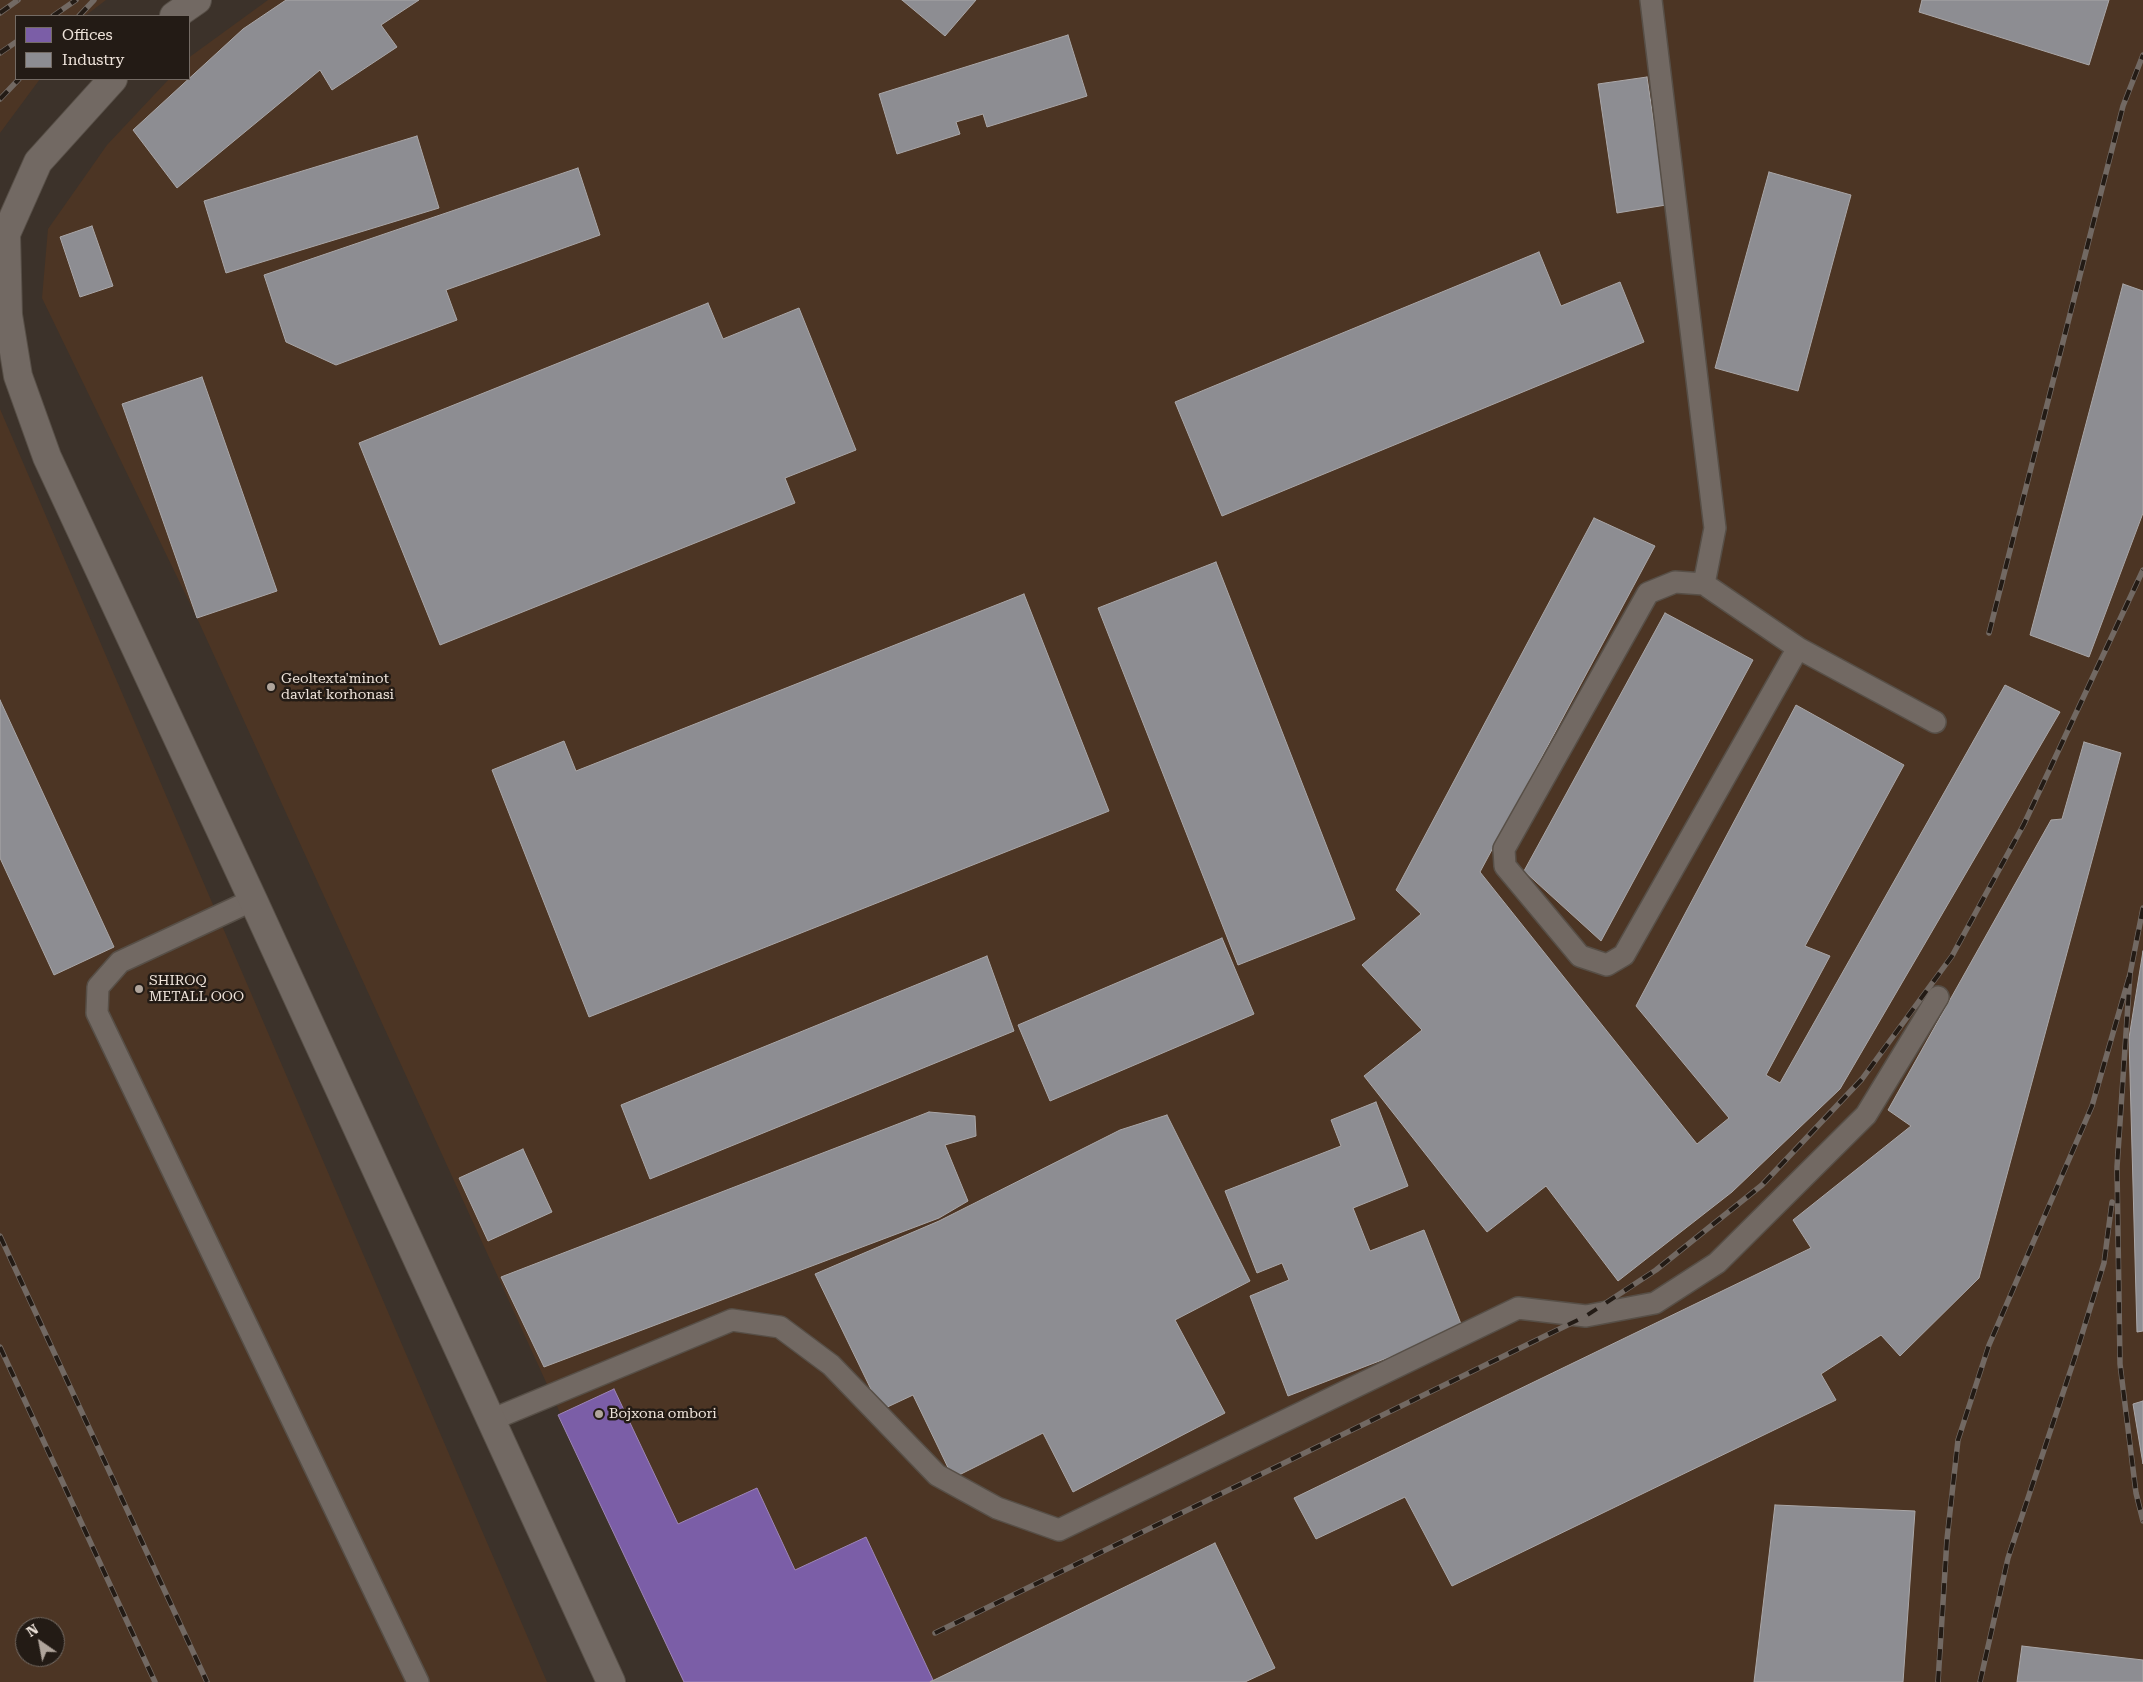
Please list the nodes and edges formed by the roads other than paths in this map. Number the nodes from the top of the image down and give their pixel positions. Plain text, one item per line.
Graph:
1 (197, 0) edge
2 (1651, 0) edge
3 (175, 15) edge
4 (113, 80) edge
5 (1704, 584) junction
6 (1798, 648) junction
7 (1935, 722) dead end
8 (254, 900) junction
9 (1938, 997) dead end
10 (491, 1420) junction
11 (418, 1682) edge
12 (611, 1682) edge

1 - 3 street
2 - 5 lane
4 - 8 street
5 - 6 lane
5 - 6 lane
6 - 7 lane
8 - 10 street
8 - 11 lane
9 - 10 lane
10 - 12 street

